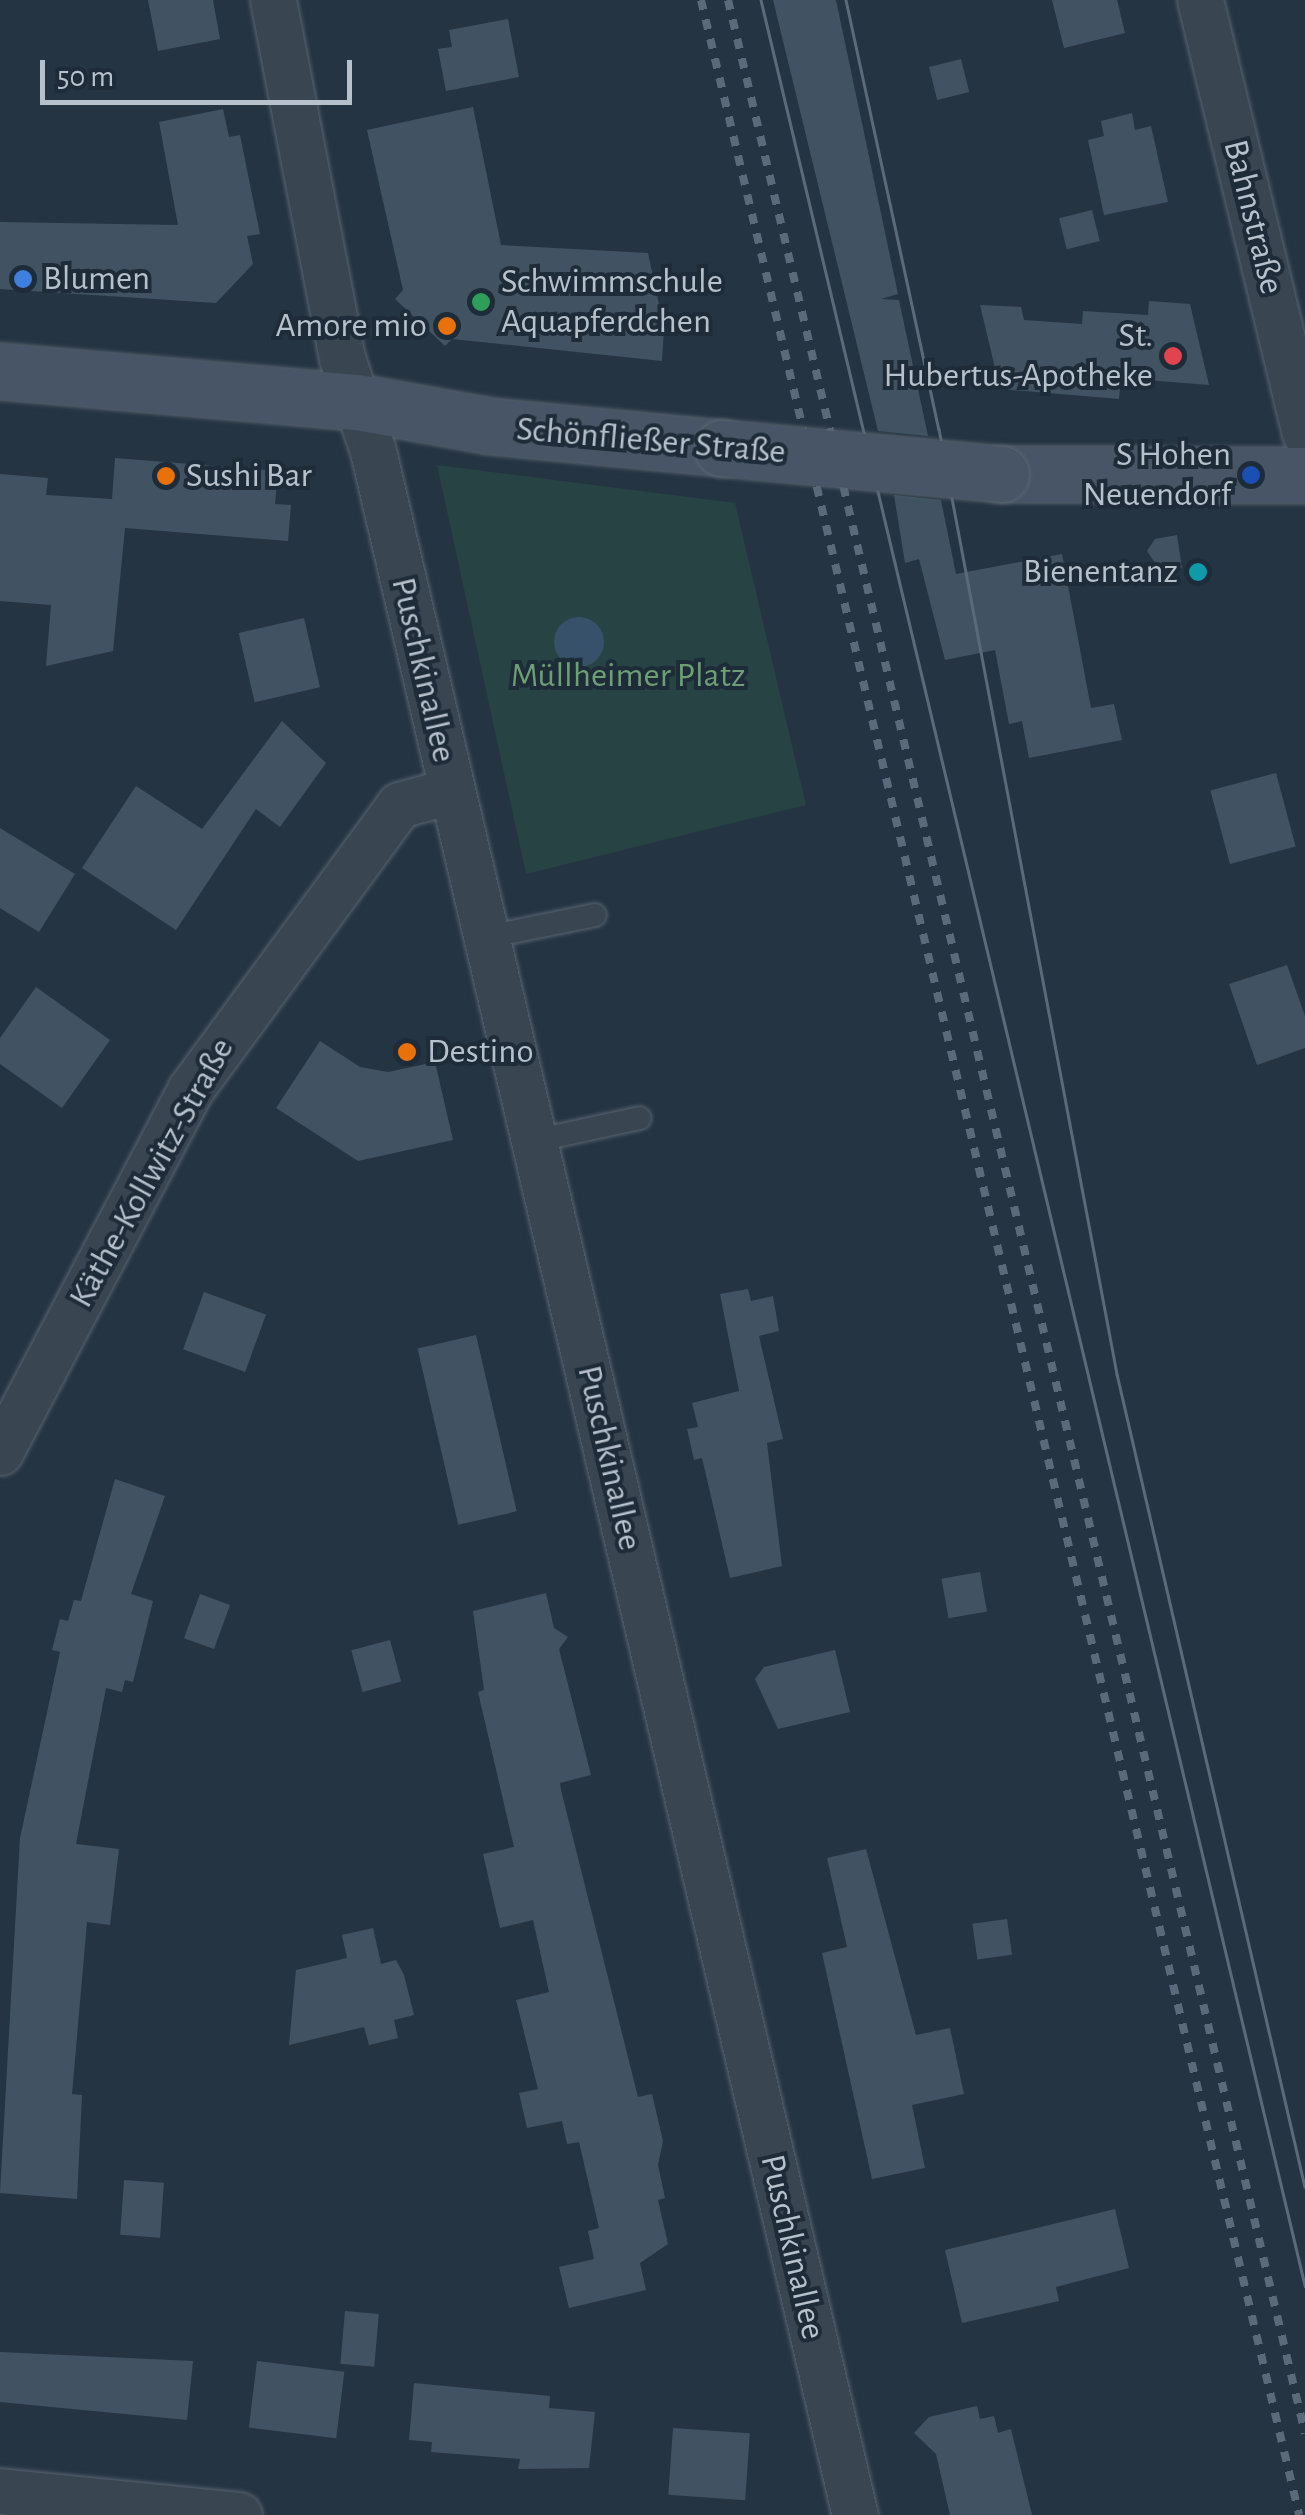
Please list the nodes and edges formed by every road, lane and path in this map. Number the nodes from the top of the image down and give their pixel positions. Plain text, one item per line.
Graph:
1 (273, 0) edge
2 (1200, 0) edge
3 (0, 371) edge
4 (357, 402) junction
5 (1305, 433) edge
6 (1305, 475) edge
7 (450, 791) junction
8 (594, 915) dead end
9 (487, 937) junction
10 (640, 1118) dead end
11 (534, 1140) junction
12 (0, 1452) edge
13 (0, 2491) edge
14 (239, 2515) edge
15 (855, 2515) edge

1 - 4 street, Puschkinallee
2 - 5 street, Bahnstraße
3 - 4 main road, Schönfließer Straße
4 - 6 main road, Schönfließer Straße, bridge
4 - 7 street, Puschkinallee
7 - 9 street, Puschkinallee
7 - 12 street, Käthe-Kollwitz-Straße
8 - 9 lane
9 - 11 street, Puschkinallee
10 - 11 lane
11 - 15 street, Puschkinallee
13 - 14 street

